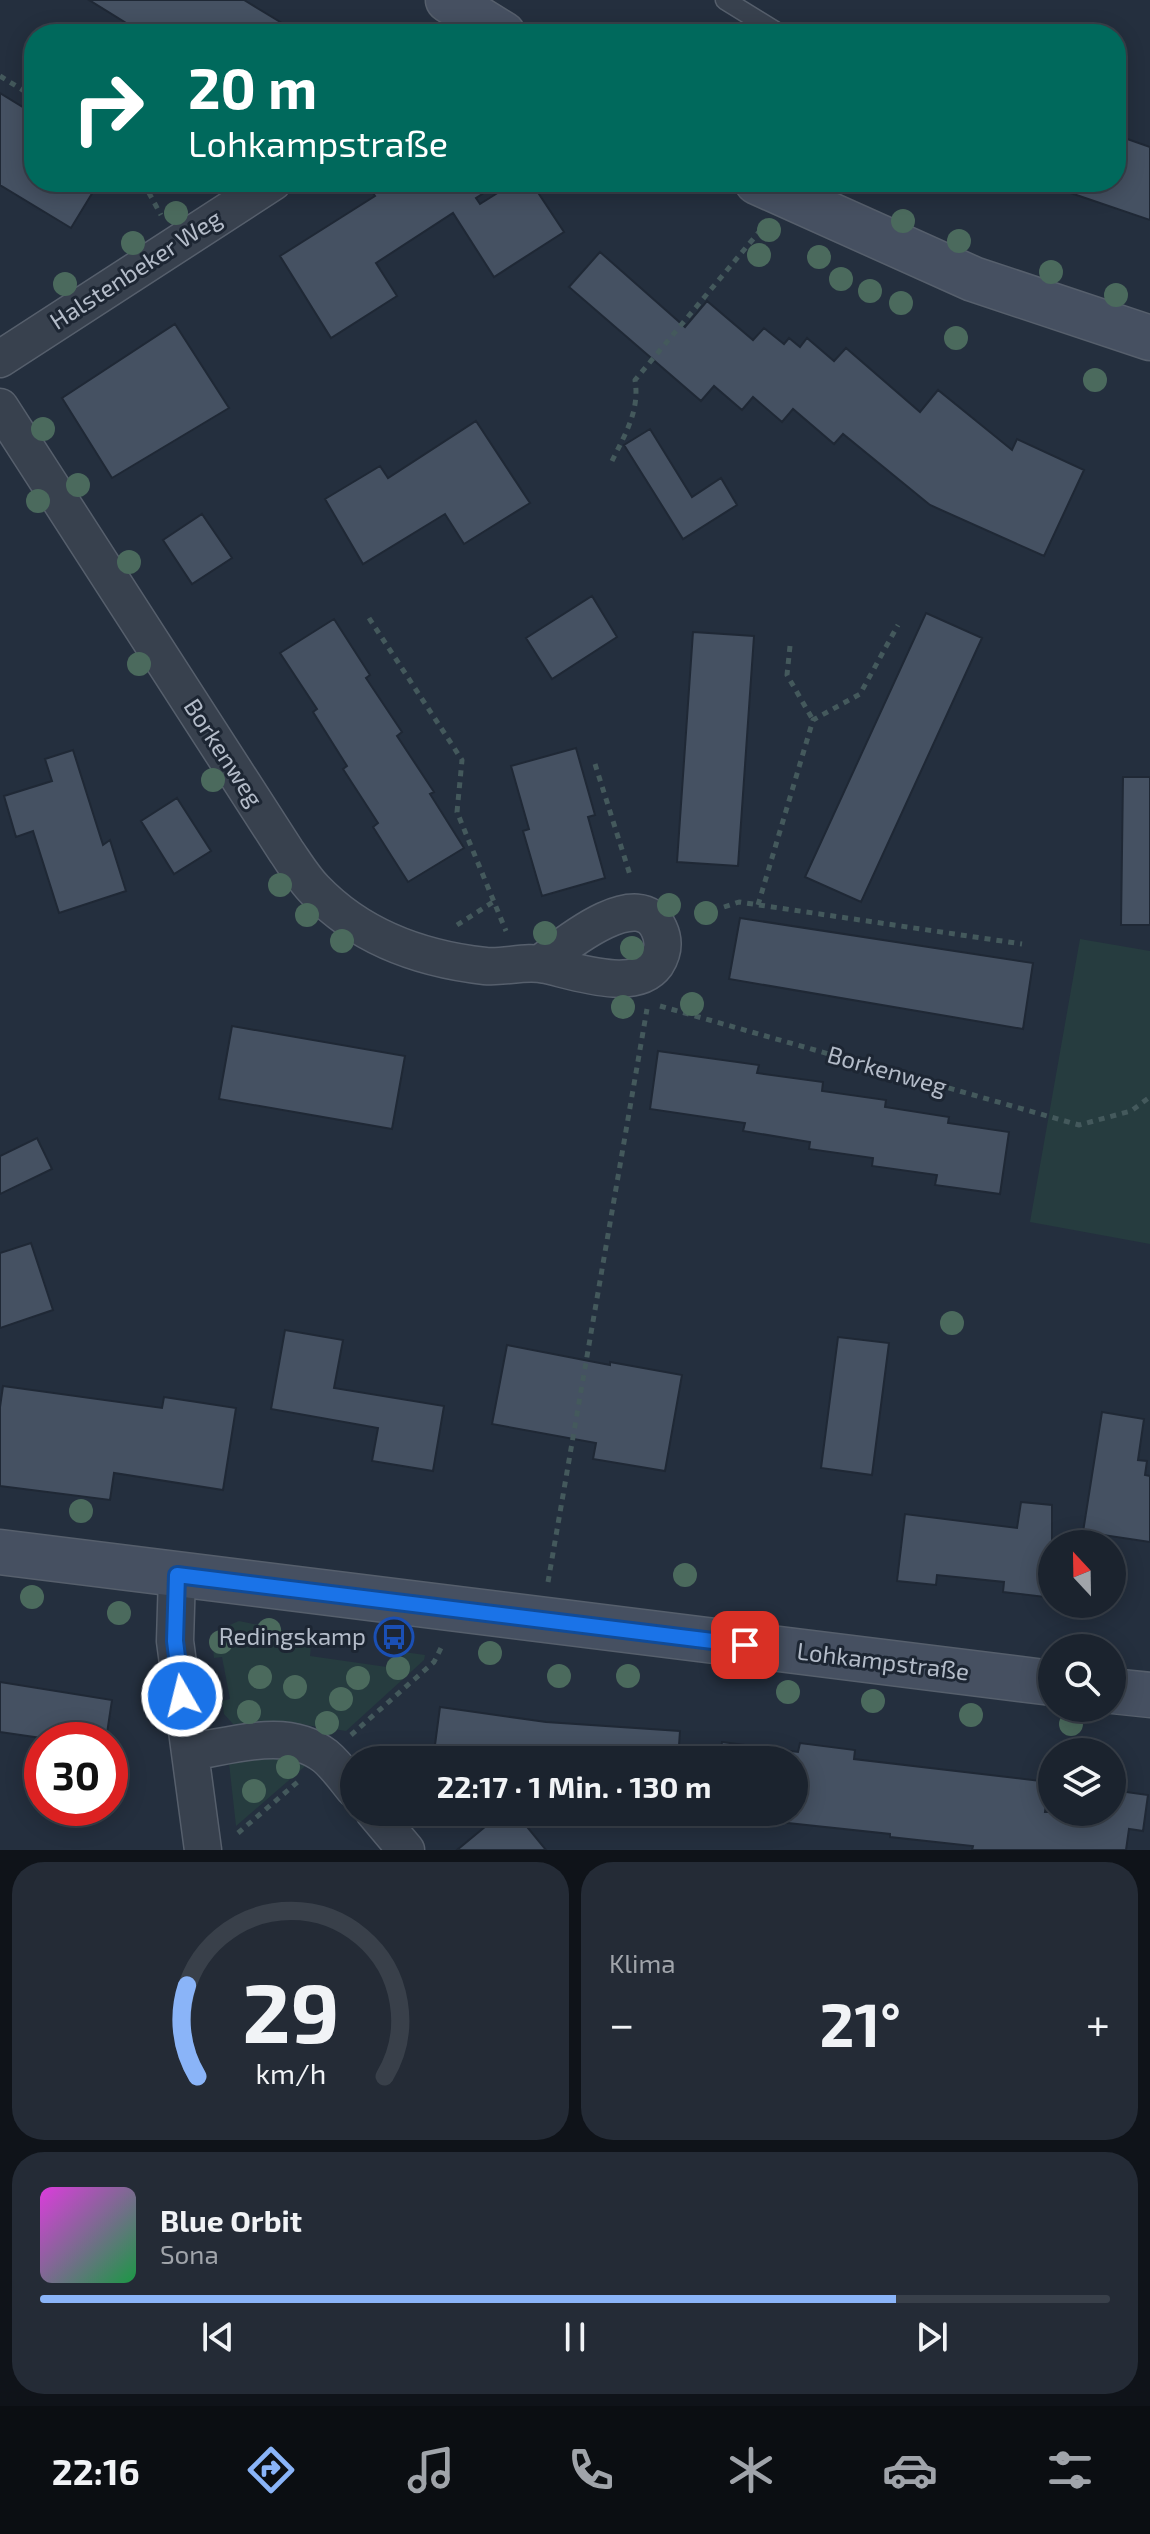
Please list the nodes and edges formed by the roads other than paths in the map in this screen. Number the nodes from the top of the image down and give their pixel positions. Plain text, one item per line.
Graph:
1 (731, 1) edge
2 (765, 24) edge
3 (258, 192) edge
4 (779, 192) edge
5 (1150, 338) edge
6 (0, 359) edge
7 (0, 407) edge
8 (526, 954) road end
9 (0, 1552) edge
10 (177, 1575) junction
11 (1038, 1681) edge
12 (1126, 1692) edge
13 (1150, 1695) edge
14 (190, 1752) junction
15 (340, 1773) edge
16 (386, 1826) edge
17 (216, 1843) edge
18 (406, 1850) edge

1 - 2 lane
3 - 6 street, Halstenbeker Weg
4 - 5 street
7 - 8 street, Borkenweg
9 - 10 street, Lohkampstraße
10 - 11 street, Lohkampstraße
10 - 14 street
12 - 13 street
14 - 15 street
14 - 17 street
16 - 18 street

